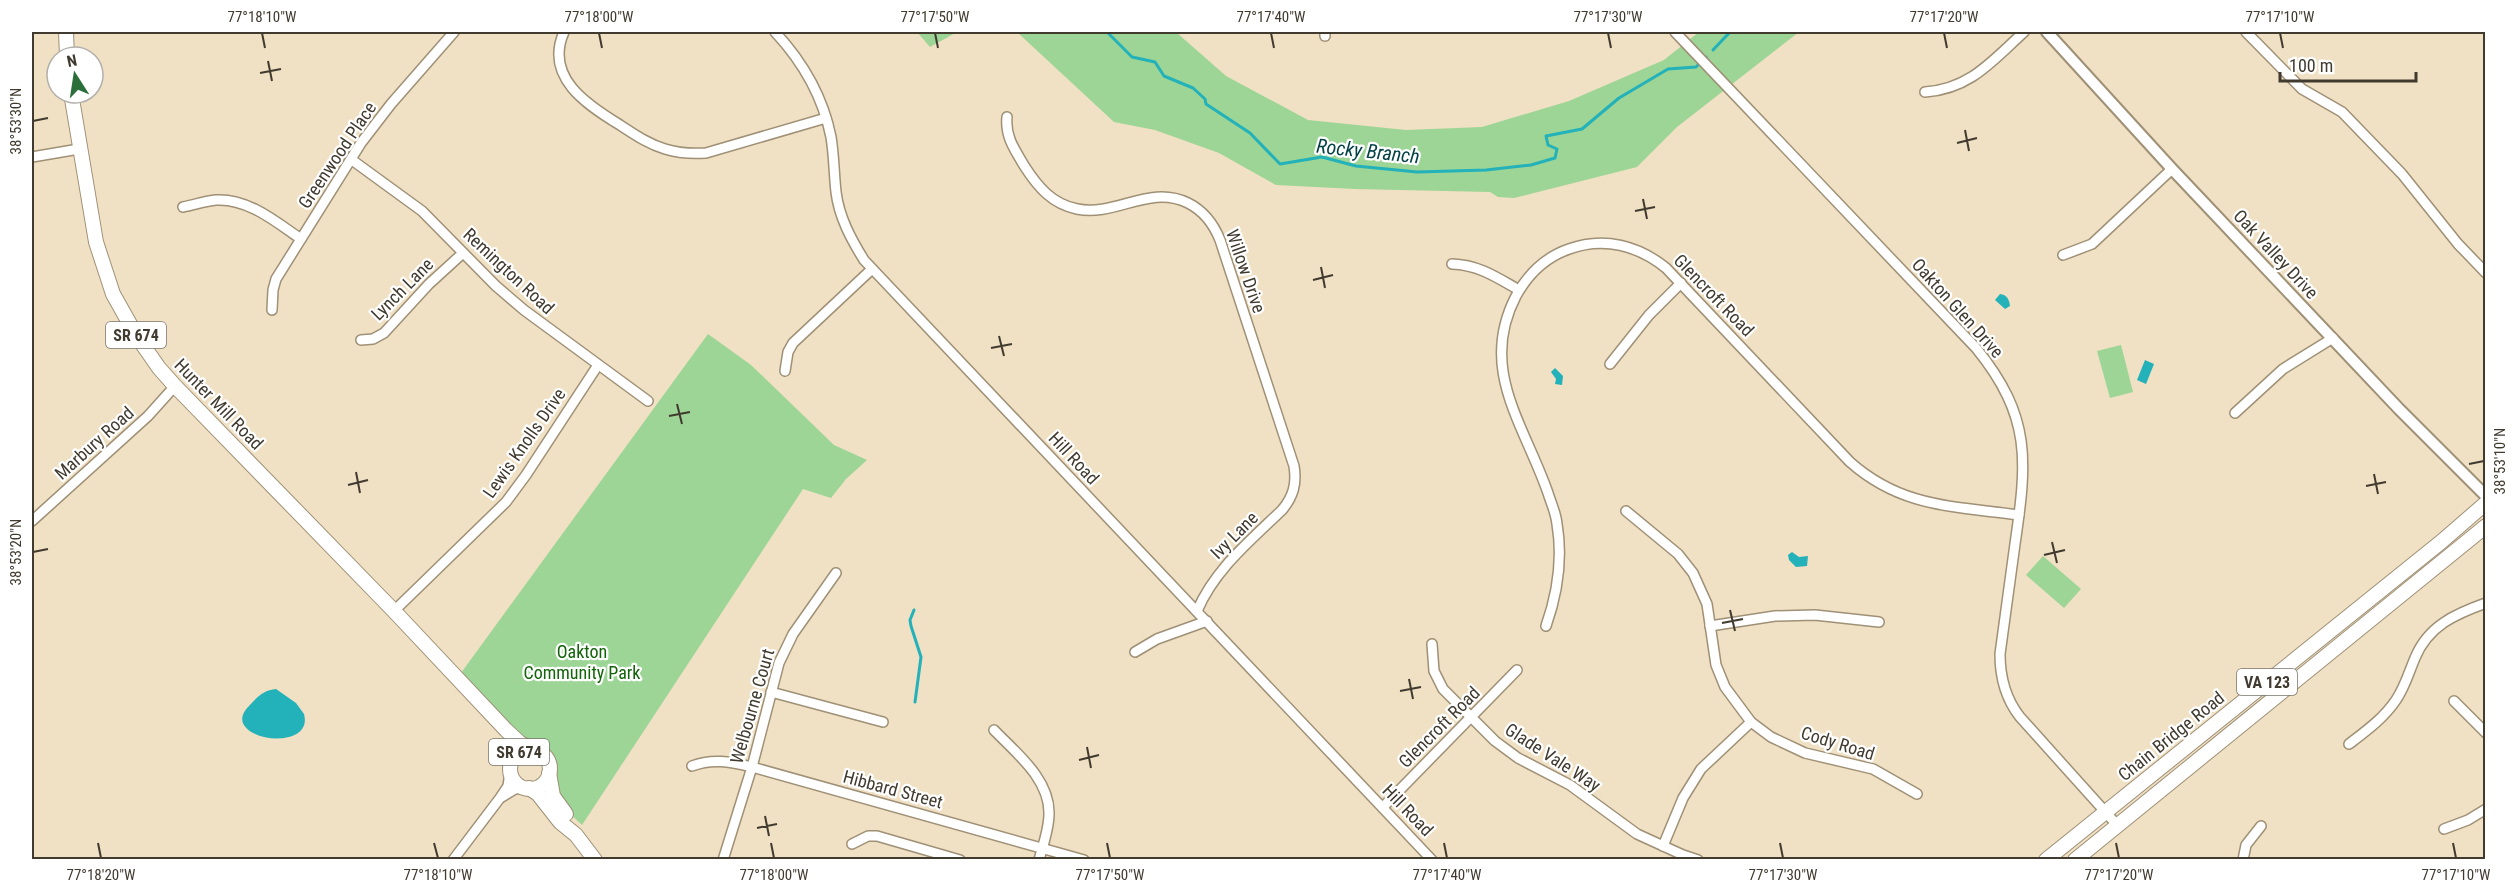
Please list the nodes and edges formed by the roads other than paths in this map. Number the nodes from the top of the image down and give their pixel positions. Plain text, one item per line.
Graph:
1 (454, 32) edge
2 (564, 32) edge
3 (775, 32) edge
4 (1675, 32) edge
5 (2024, 32) edge
6 (2047, 32) edge
7 (2246, 32) edge
8 (1925, 92) dead end
9 (73, 105) edge
10 (1007, 117) dead end
11 (826, 118) junction
12 (79, 150) junction
13 (32, 157) edge
14 (352, 160) junction
15 (2172, 169) junction
16 (183, 207) dead end
17 (301, 239) junction
18 (463, 254) junction
19 (2063, 255) dead end
20 (1452, 264) dead end
21 (872, 269) junction
22 (2486, 273) edge
23 (1681, 283) junction
24 (1519, 290) junction
25 (272, 310) dead end
26 (2333, 338) junction
27 (361, 340) dead end
28 (1610, 364) dead end
29 (598, 365) junction
30 (785, 371) dead end
31 (175, 386) junction
32 (648, 401) dead end
33 (2235, 413) dead end
34 (1295, 484) joint
35 (2486, 496) edge
36 (2486, 502) edge
37 (1626, 511) dead end
38 (2019, 515) junction
39 (32, 521) edge
40 (2486, 526) edge
41 (836, 573) dead end
42 (2486, 603) edge
43 (394, 611) junction
44 (1197, 611) junction
45 (1207, 621) junction
46 (1879, 622) dead end
47 (1546, 626) dead end
48 (1710, 626) junction
49 (1431, 644) dead end
50 (1135, 652) dead end
51 (1517, 670) dead end
52 (456, 678) junction
53 (771, 692) junction
54 (2454, 701) dead end
55 (1472, 719) junction
56 (883, 722) dead end
57 (1751, 722) junction
58 (994, 730) dead end
59 (2486, 733) edge
60 (2349, 744) dead end
61 (532, 749) junction
62 (692, 766) dead end
63 (752, 767) junction
64 (511, 768) junction
65 (549, 773) junction
66 (527, 788) junction
67 (1917, 794) dead end
68 (500, 798) junction
69 (1383, 807) junction
70 (2486, 809) edge
71 (2106, 812) junction
72 (2118, 826) junction
73 (2261, 826) dead end
74 (2444, 829) dead end
75 (576, 835) junction
76 (852, 844) dead end
77 (1663, 846) junction
78 (1042, 847) junction
79 (453, 860) edge
80 (595, 860) edge
81 (723, 860) edge
82 (960, 860) edge
83 (1039, 860) edge
84 (1084, 860) edge
85 (1432, 860) edge
86 (1698, 860) edge
87 (2046, 860) edge
88 (2075, 860) edge
89 (2243, 860) edge

1 - 14 street, Greenwood Place
2 - 11 street
3 - 11 street, Hill Road
4 - 38 street, Oakton Glen Drive
5 - 8 street
6 - 15 street, Oak Valley Drive
7 - 22 street
9 - 12 main road, Hunter Mill Road / SR 674
10 - 34 street, Willow Drive
11 - 21 street, Hill Road
12 - 13 street
12 - 31 main road, Hunter Mill Road / SR 674
14 - 17 street, Greenwood Place
14 - 18 street, Remington Road
15 - 19 street
15 - 26 street, Oak Valley Drive
16 - 17 street
17 - 25 street, Greenwood Place
18 - 27 street, Lynch Lane
18 - 29 street, Remington Road
20 - 24 street
21 - 30 street
21 - 44 street, Hill Road
23 - 24 street, Glencroft Road
23 - 28 street
23 - 38 street, Glencroft Road
24 - 47 street, Glencroft Road
26 - 33 street
26 - 35 street, Oak Valley Drive
29 - 32 street, Remington Road
29 - 43 street, Lewis Knolls Drive
31 - 39 street, Marbury Road
31 - 43 main road, Hunter Mill Road / SR 674
34 - 44 street, Ivy Lane
36 - 71 main road, Chain Bridge Road / VA 123
37 - 48 street, Cody Road
38 - 71 street, Oakton Glen Drive
40 - 72 main road, Chain Bridge Road / VA 123
41 - 53 street, Welbourne Court
42 - 60 street
43 - 52 main road, Hunter Mill Road / SR 674
44 - 45 street, Hill Road
45 - 50 street
45 - 69 street, Hill Road
46 - 48 street
48 - 57 street, Cody Road
49 - 55 street, Glade Vale Way
51 - 55 street, Glencroft Road
52 - 61 main road, Hunter Mill Road / SR 674
52 - 64 main road, Hunter Mill Road / SR 674
53 - 56 street
53 - 63 street, Welbourne Court
54 - 59 street
55 - 69 street, Glencroft Road
55 - 77 street, Glade Vale Way
57 - 67 street, Cody Road
57 - 77 street
58 - 78 street
61 - 64 main road, SR 674
61 - 65 main road, Hunter Mill Road / SR 674
62 - 63 street, Hibbard Street
63 - 78 street, Hibbard Street
63 - 81 street, Welbourne Court
64 - 66 main road, Hunter Mill Road / SR 674
64 - 68 street
65 - 66 main road, SR 674
65 - 75 main road, Hunter Mill Road / SR 674
66 - 68 street
66 - 75 main road, Hunter Mill Road / SR 674
68 - 79 street
69 - 85 street, Hill Road
70 - 74 street
71 - 72 street, Oakton Glen Drive
71 - 87 main road, Chain Bridge Road / VA 123
72 - 88 main road, Chain Bridge Road / VA 123
73 - 89 street
75 - 80 main road, Hunter Mill Road / SR 674
76 - 82 street
77 - 86 street, Glade Vale Way
78 - 83 street
78 - 84 street, Hibbard Street

